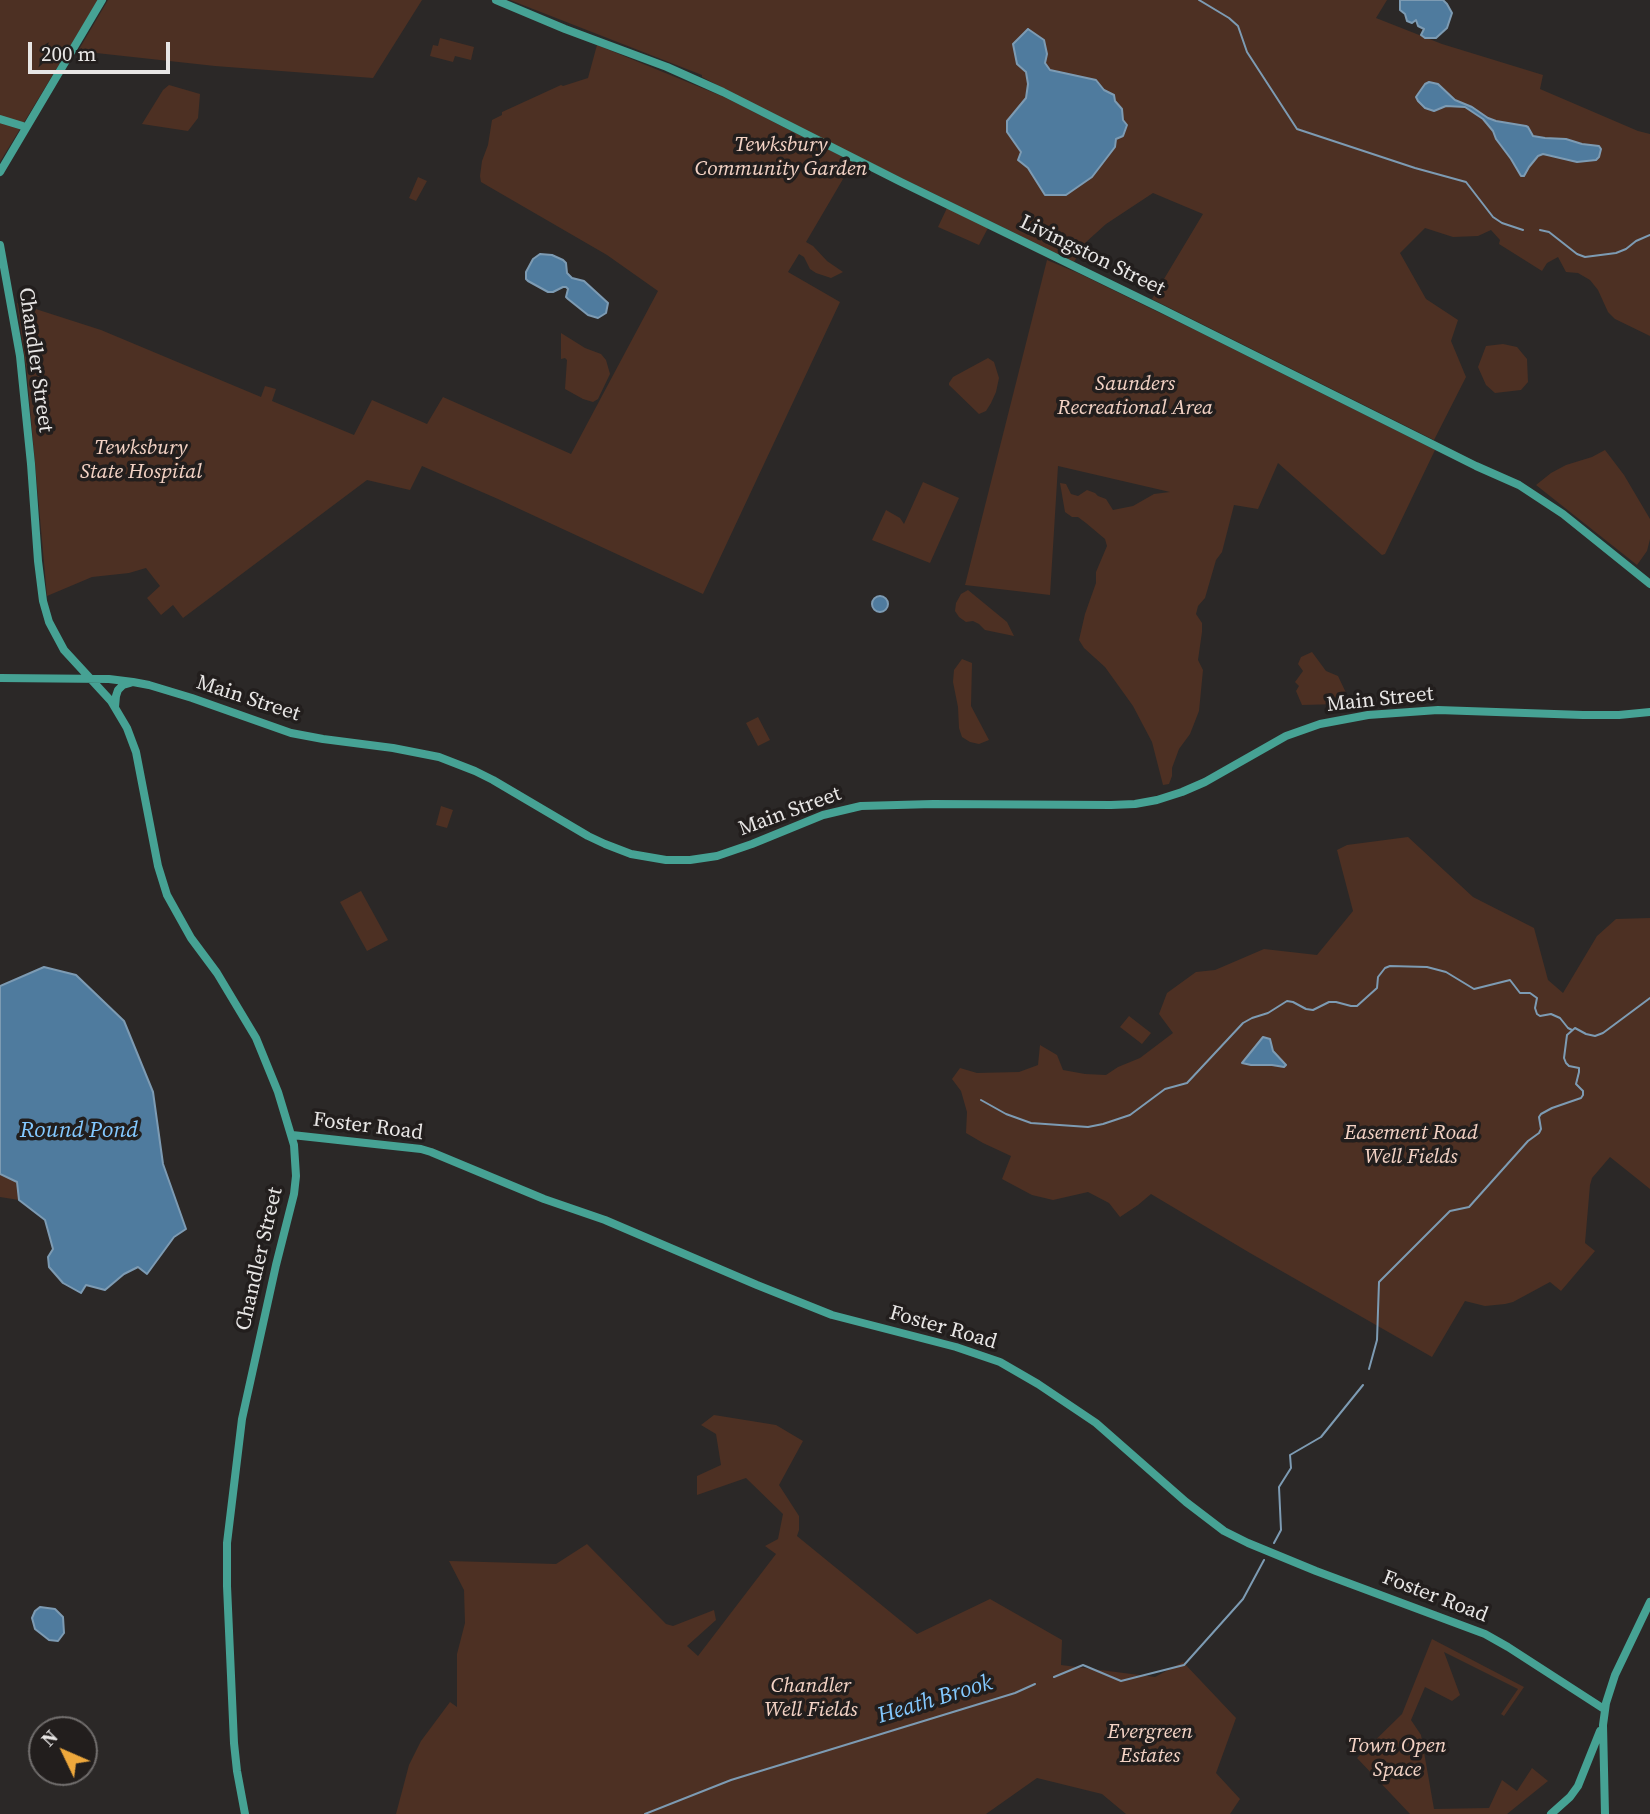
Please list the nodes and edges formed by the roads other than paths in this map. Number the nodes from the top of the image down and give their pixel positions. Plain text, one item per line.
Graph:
1 (102, 0) edge
2 (496, 0) edge
3 (0, 119) edge
4 (26, 127) junction
5 (0, 172) edge
6 (0, 245) edge
7 (1650, 584) edge
8 (70, 657) junction
9 (0, 678) edge
10 (64, 679) junction
11 (90, 679) junction
12 (133, 682) junction
13 (115, 707) junction
14 (1650, 712) edge
15 (292, 1135) junction
16 (1650, 1602) edge
17 (1604, 1709) junction
18 (1603, 1725) junction
19 (245, 1814) edge
20 (1551, 1814) edge
21 (1605, 1814) edge

1 - 4 main road
2 - 7 main road, Livingston Street
3 - 4 main road
4 - 5 main road
6 - 8 main road, Chandler Street
8 - 10 main road
8 - 11 main road, Chandler Street
9 - 10 main road, Main Street
10 - 11 main road, Main Street
11 - 12 main road, Main Street
11 - 13 main road, Chandler Street
12 - 13 main road
12 - 14 main road, Main Street
13 - 15 main road, Chandler Street
15 - 17 main road, Foster Road
15 - 19 main road, Chandler Street
16 - 17 main road
17 - 18 main road
18 - 20 main road
18 - 21 main road

